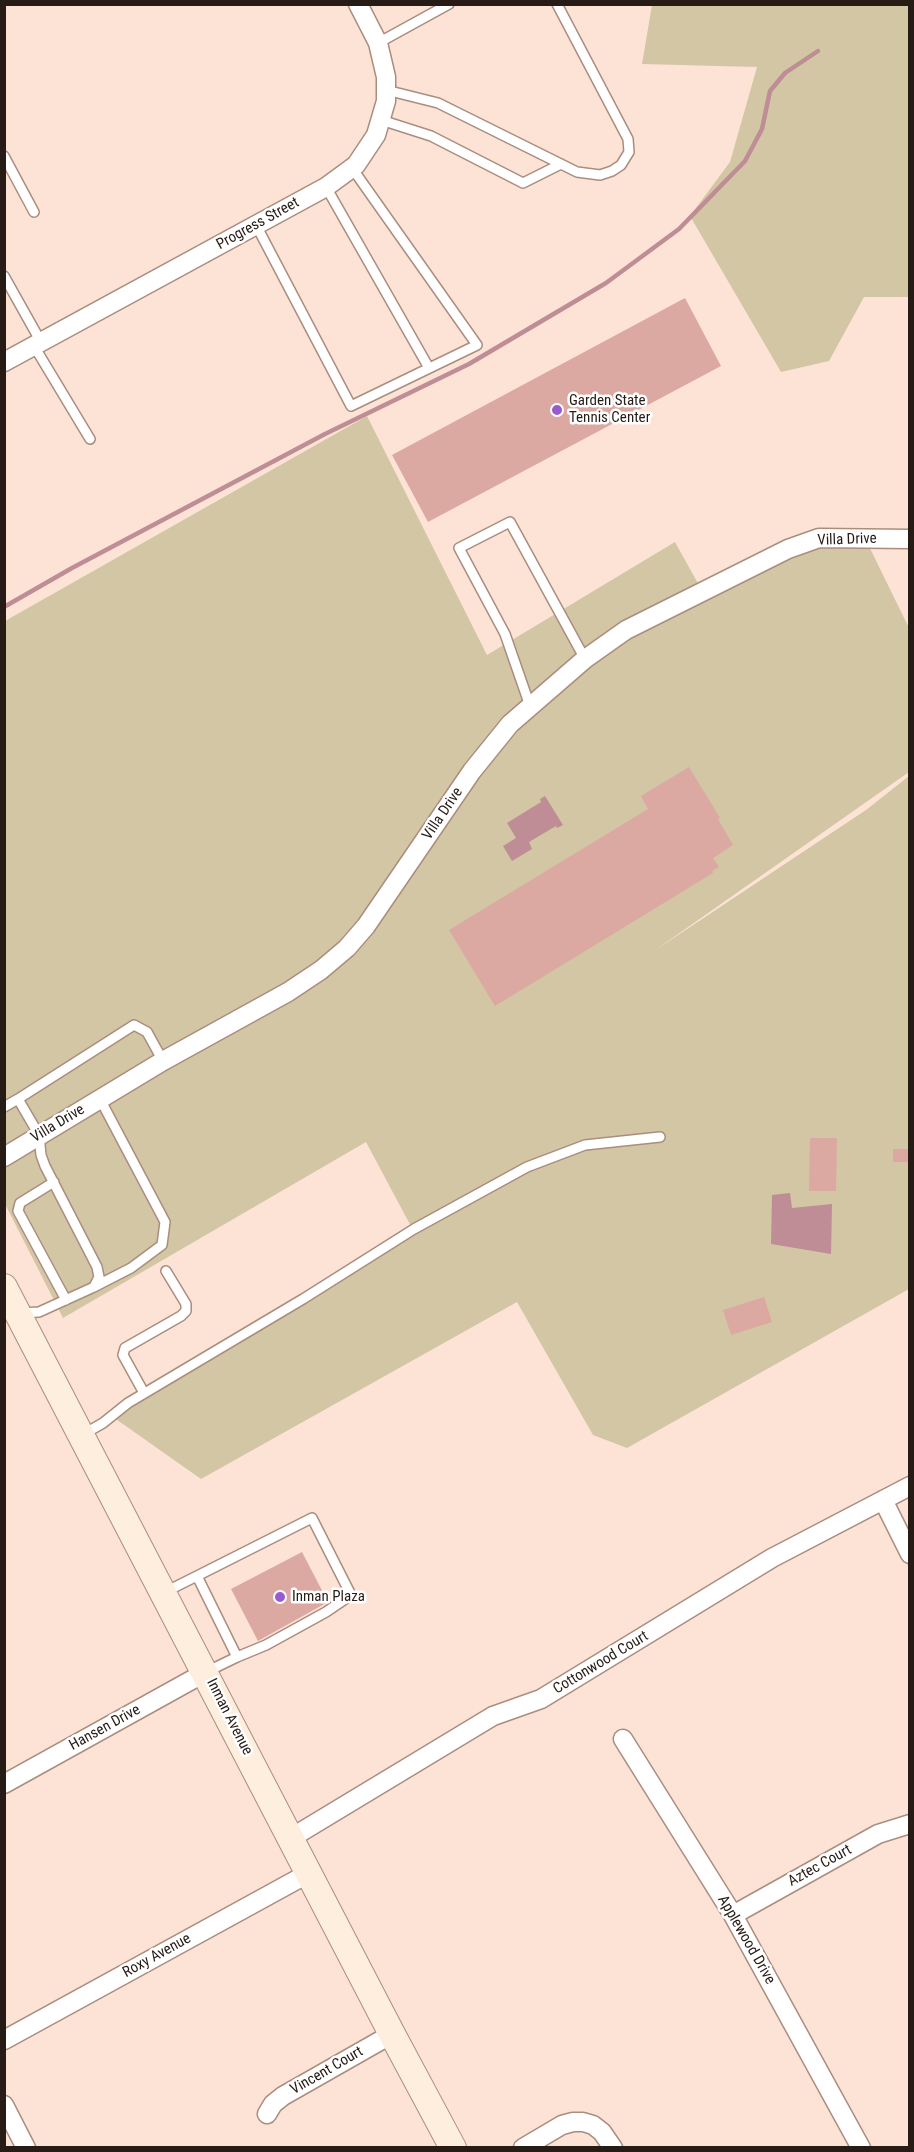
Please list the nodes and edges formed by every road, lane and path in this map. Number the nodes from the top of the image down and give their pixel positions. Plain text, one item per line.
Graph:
1 (358, 4) edge
2 (449, 4) edge
3 (557, 4) edge
4 (378, 43) junction
5 (386, 90) junction
6 (381, 120) junction
7 (4, 156) edge
8 (561, 164) junction
9 (352, 168) junction
10 (326, 187) junction
11 (34, 212) dead end
12 (256, 225) junction
13 (4, 276) edge
14 (38, 344) junction
15 (4, 362) edge
16 (429, 368) junction
17 (90, 439) dead end
18 (909, 539) edge
19 (585, 659) junction
20 (530, 706) junction
21 (163, 1061) junction
22 (18, 1099) junction
23 (100, 1099) junction
24 (4, 1107) edge
25 (39, 1135) junction
26 (660, 1137) dead end
27 (4, 1157) edge
28 (54, 1182) junction
29 (166, 1271) dead end
30 (4, 1287) edge
31 (94, 1287) junction
32 (66, 1300) junction
33 (11, 1316) edge
34 (144, 1393) junction
35 (82, 1435) junction
36 (909, 1486) edge
37 (883, 1500) junction
38 (909, 1554) edge
39 (197, 1576) junction
40 (164, 1593) junction
41 (237, 1658) junction
42 (206, 1672) junction
43 (623, 1738) dead end
44 (4, 1784) edge
45 (909, 1824) edge
46 (291, 1838) junction
47 (309, 1873) junction
48 (733, 1915) junction
49 (392, 2034) junction
50 (4, 2040) edge
51 (4, 2105) edge
52 (267, 2114) dead end
53 (26, 2148) edge
54 (453, 2148) edge
55 (523, 2148) edge
56 (613, 2148) edge
57 (861, 2148) edge

1 - 4 street, Progress Street
2 - 4 lane
3 - 8 lane
4 - 5 street, Progress Street
5 - 6 street, Progress Street
5 - 8 lane
6 - 8 lane
6 - 9 street, Progress Street
7 - 11 lane
9 - 10 street, Progress Street
9 - 16 lane
10 - 12 street, Progress Street
10 - 16 lane
12 - 14 street, Progress Street
12 - 16 lane
13 - 14 lane
14 - 15 street, Progress Street
14 - 17 lane
18 - 19 street, Villa Drive
19 - 20 street, Villa Drive
19 - 20 lane
20 - 21 street, Villa Drive
21 - 22 lane
21 - 23 street, Villa Drive
22 - 24 lane
22 - 25 lane
23 - 25 street, Villa Drive
23 - 31 lane
25 - 27 street, Villa Drive
25 - 28 lane
26 - 34 lane
28 - 31 lane
28 - 32 lane
29 - 34 lane
30 - 33 main road, Inman Avenue
31 - 32 lane
32 - 33 lane
33 - 35 main road, Inman Avenue
34 - 35 lane
35 - 40 main road, Inman Avenue
36 - 37 street, Cottonwood Court
37 - 38 street
37 - 46 street, Cottonwood Court
39 - 40 lane
39 - 41 lane
39 - 41 lane
40 - 42 main road, Inman Avenue
41 - 42 lane
42 - 44 street, Hansen Drive
42 - 46 main road, Inman Avenue
43 - 48 street, Applewood Drive
45 - 48 street, Aztec Court
46 - 47 main road, Inman Avenue
47 - 49 main road, Inman Avenue
47 - 50 street, Roxy Avenue
48 - 57 street, Applewood Drive
49 - 52 street, Vincent Court
49 - 54 main road, Inman Avenue
51 - 53 street
55 - 56 street

